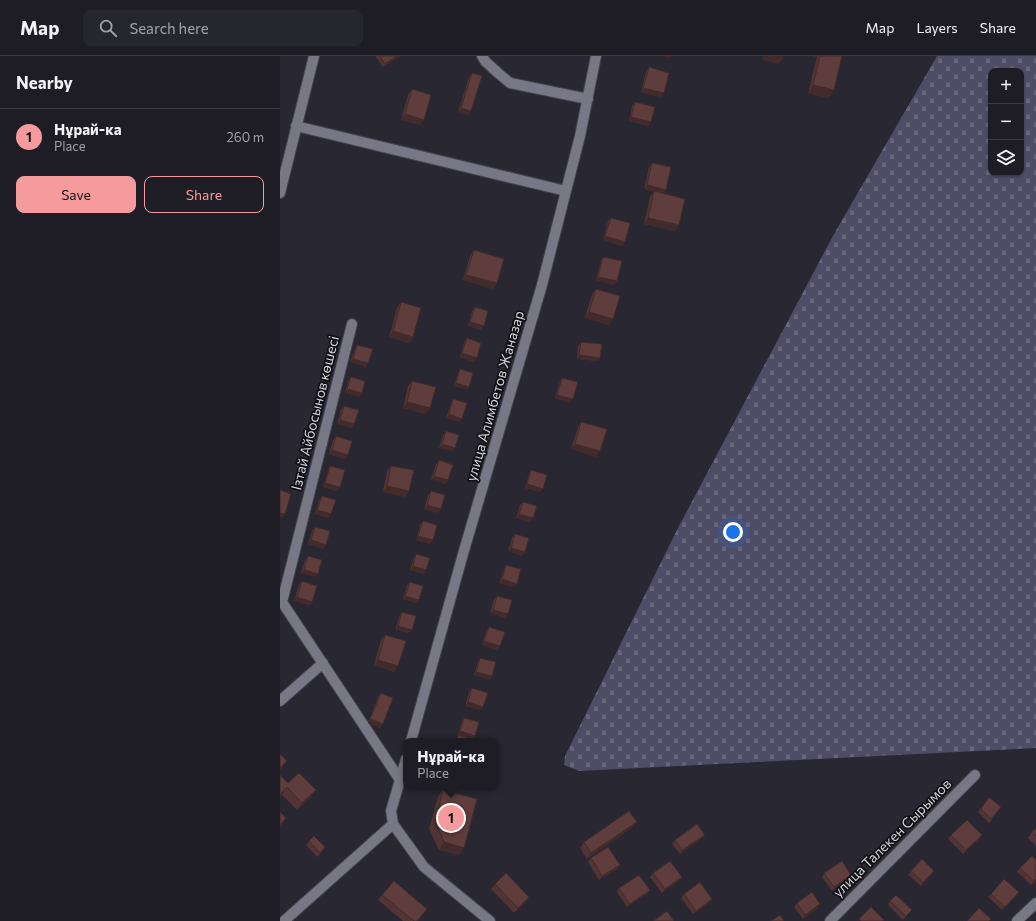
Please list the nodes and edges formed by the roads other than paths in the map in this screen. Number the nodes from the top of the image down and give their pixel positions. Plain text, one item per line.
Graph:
1 (314, 56) edge
2 (482, 56) edge
3 (596, 56) edge
4 (588, 99) junction
5 (296, 126) junction
6 (566, 191) junction
7 (280, 193) edge
8 (352, 324) dead end
9 (281, 600) edge
10 (323, 663) junction
11 (280, 701) edge
12 (412, 738) edge
13 (403, 769) edge
14 (975, 775) dead end
15 (400, 780) junction
16 (393, 824) junction
17 (1036, 903) edge
18 (284, 921) edge
19 (490, 921) edge
20 (830, 921) edge
21 (1017, 921) edge

1 - 5 street
2 - 4 street
3 - 4 street, улица Алимбетов Жаназар
4 - 6 street, улица Алимбетов Жаназар
5 - 6 street
5 - 7 street
6 - 12 street, улица Алимбетов Жаназар
8 - 9 street, Ізтай Айбосынов көшесі
9 - 10 street
10 - 11 street
10 - 15 street
13 - 15 street
14 - 20 street, улица Талекен Сырымов
15 - 16 street
16 - 18 street
16 - 19 street
17 - 21 street

